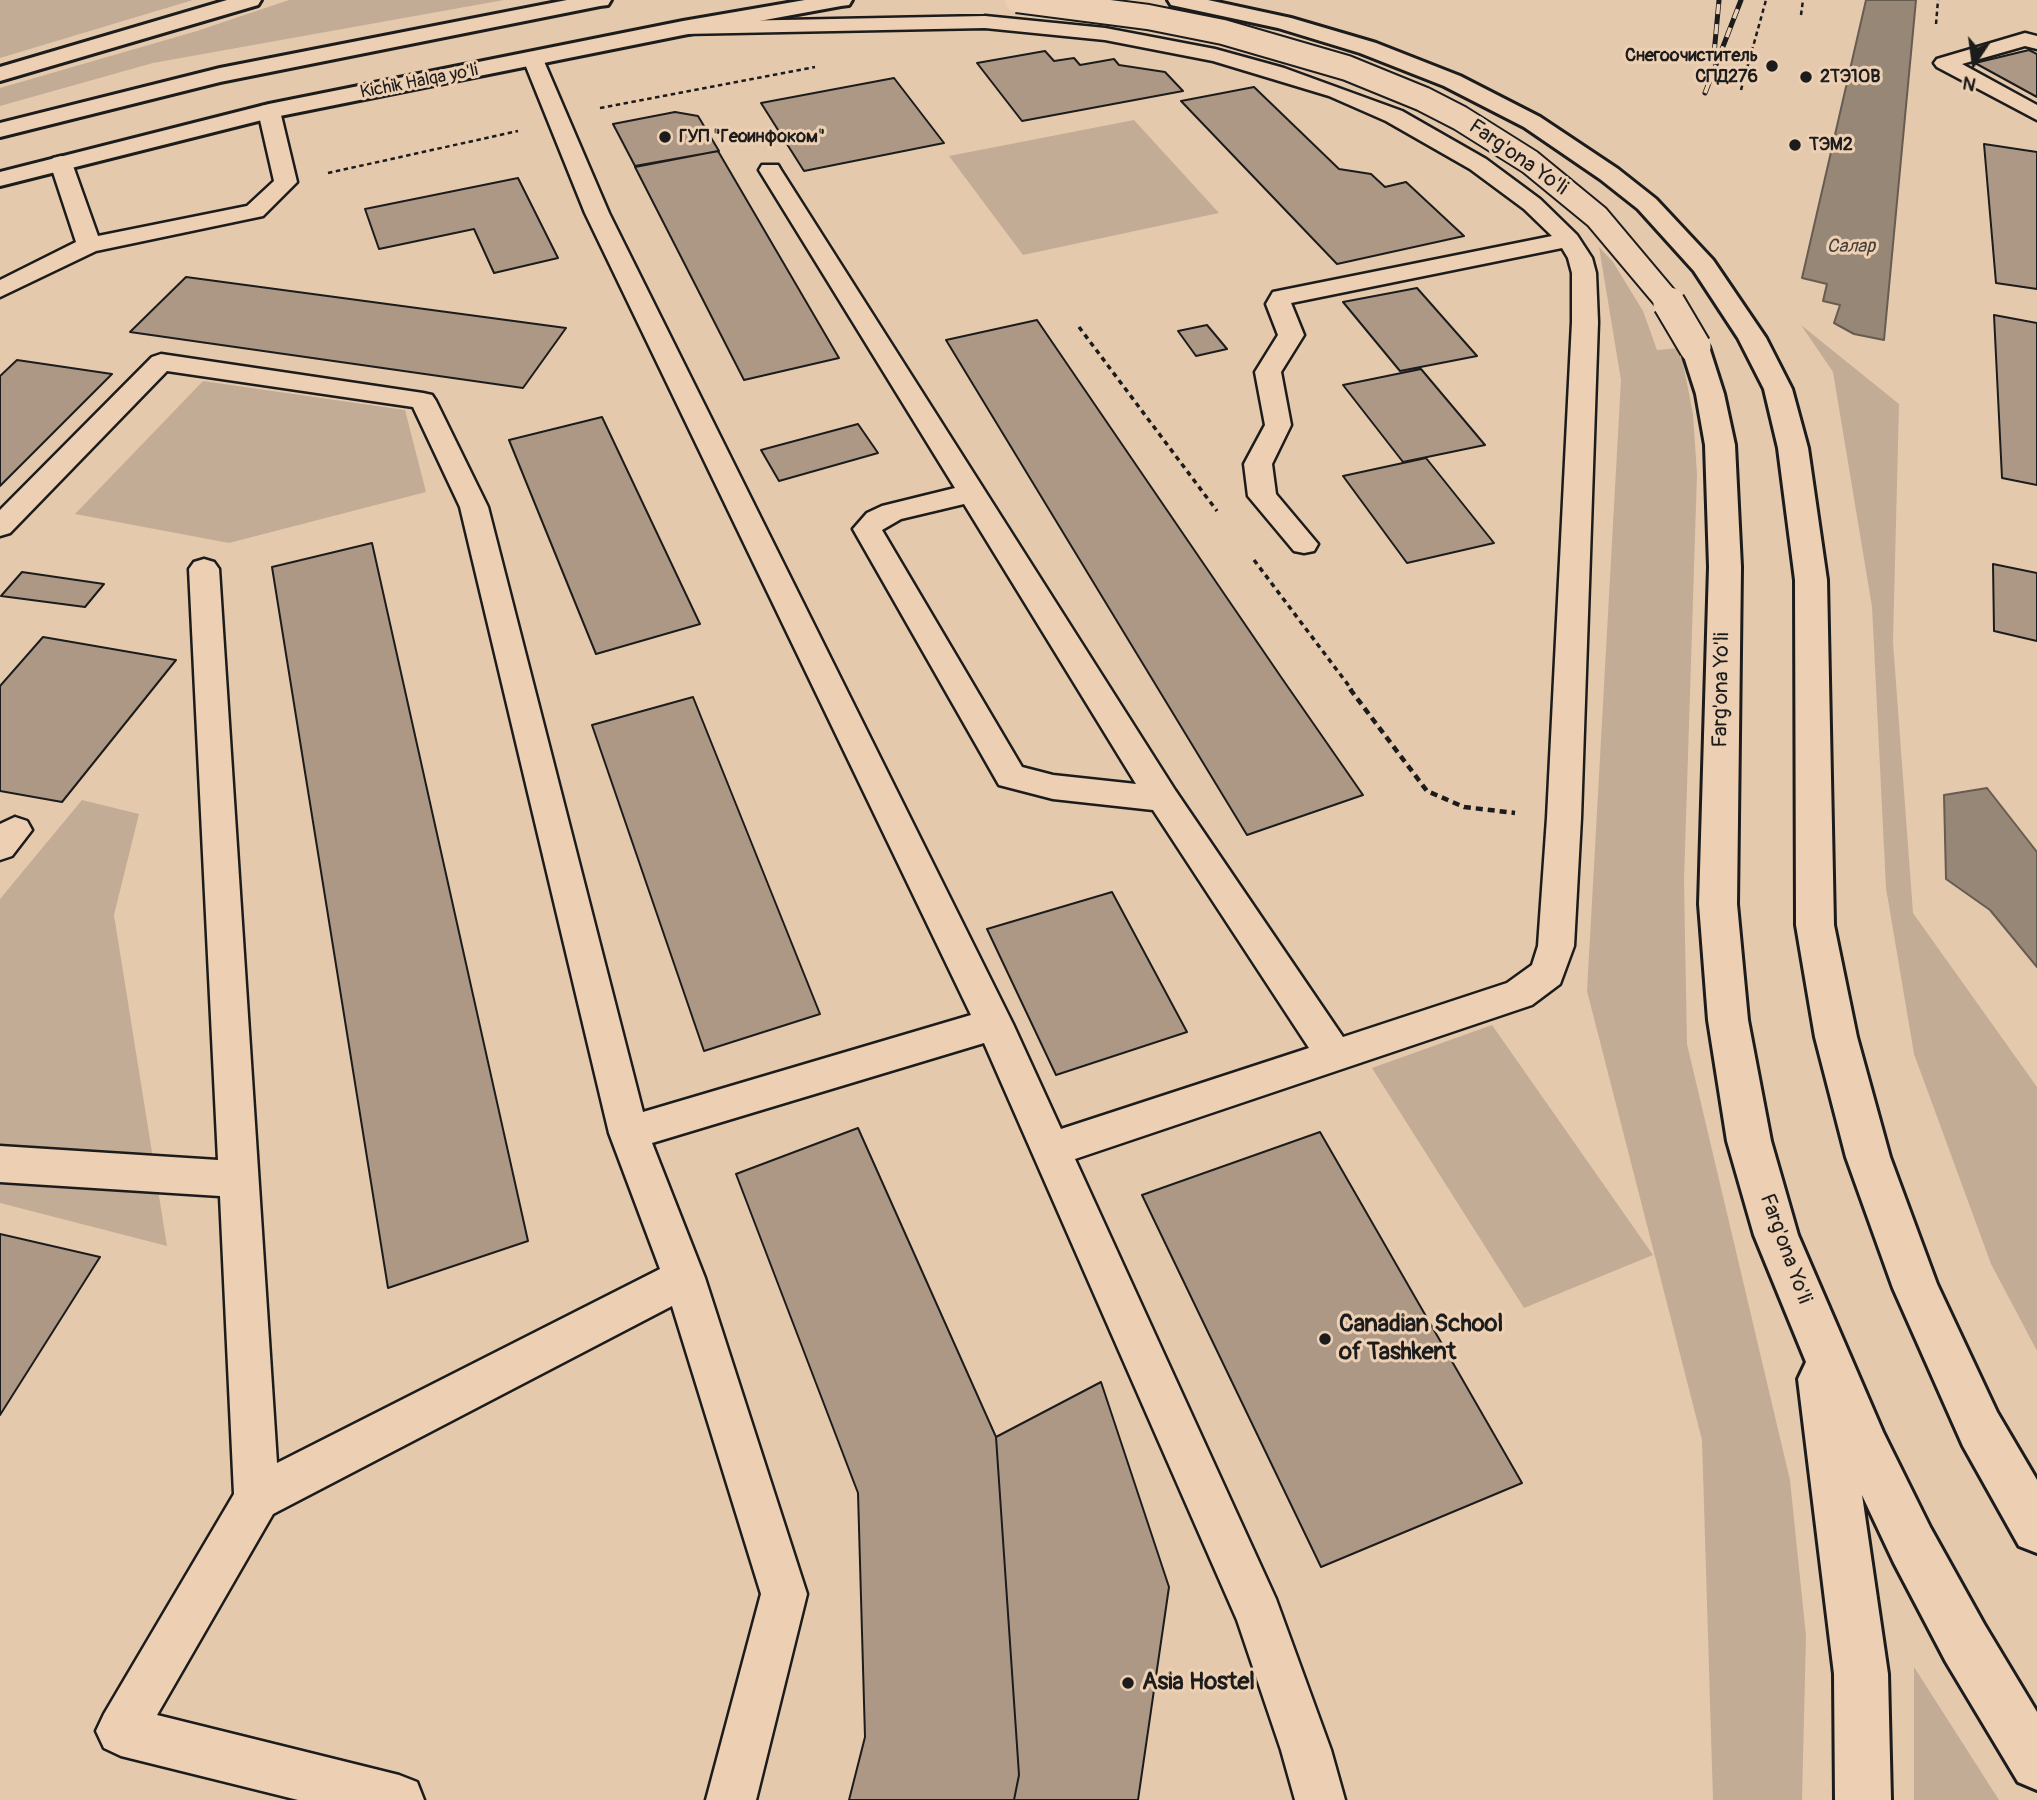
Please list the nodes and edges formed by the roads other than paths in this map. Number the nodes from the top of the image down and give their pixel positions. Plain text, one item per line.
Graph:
1 (250, 0) edge
2 (600, 0) edge
3 (841, 0) edge
4 (1017, 0) edge
5 (1132, 0) edge
6 (1180, 0) edge
7 (683, 28) junction
8 (1061, 28) junction
9 (2037, 43) edge
10 (533, 59) junction
11 (0, 74) edge
12 (269, 111) junction
13 (2037, 114) edge
14 (0, 130) edge
15 (61, 163) junction
16 (770, 170) dead end
17 (0, 179) edge
18 (1569, 240) junction
19 (89, 245) junction
20 (0, 290) edge
21 (972, 493) junction
22 (0, 527) edge
23 (1304, 544) dead end
24 (204, 569) dead end
25 (1163, 799) junction
26 (994, 1024) junction
27 (1335, 1055) junction
28 (629, 1133) junction
29 (1051, 1150) junction
30 (0, 1164) edge
31 (238, 1179) junction
32 (684, 1278) junction
33 (1815, 1328) junction
34 (257, 1498) junction
35 (2037, 1528) edge
36 (2037, 1763) edge
37 (399, 1800) edge
38 (731, 1800) edge
39 (1320, 1800) edge
40 (1863, 1800) edge

1 - 11 main road
2 - 14 main road
3 - 7 main road, Kichik Halqa yo'li
4 - 33 main road, Farg'ona Yo'li, bridge
5 - 8 lane
6 - 35 main road, Farg'ona Yo'li
7 - 8 lane
7 - 10 main road, Kichik Halqa yo'li
8 - 18 lane
9 - 13 lane
10 - 12 main road, Kichik Halqa yo'li
10 - 26 lane
12 - 15 main road, Kichik Halqa yo'li
12 - 19 lane
15 - 17 main road, Kichik Halqa yo'li
15 - 19 lane
16 - 21 lane
18 - 23 lane
18 - 27 lane
19 - 20 lane
21 - 25 lane
21 - 25 lane
22 - 28 lane
24 - 31 lane
25 - 27 lane
26 - 28 lane
26 - 29 lane
27 - 29 lane
28 - 32 lane
29 - 39 lane
30 - 31 lane
31 - 34 lane
32 - 34 lane
32 - 38 lane
33 - 36 main road, Farg'ona Yo'li
33 - 40 main road
34 - 37 lane

